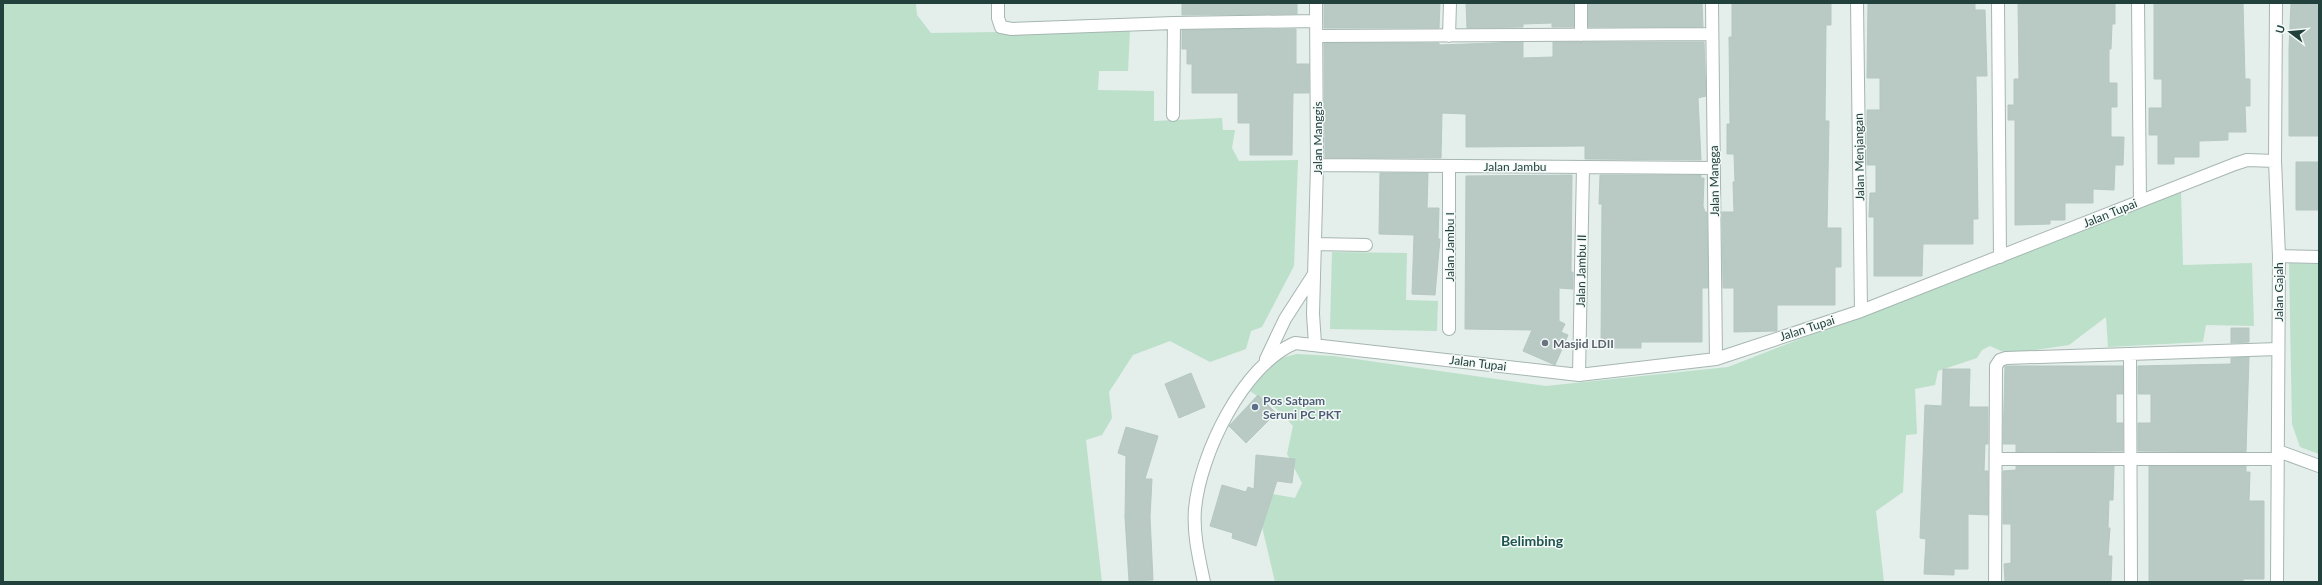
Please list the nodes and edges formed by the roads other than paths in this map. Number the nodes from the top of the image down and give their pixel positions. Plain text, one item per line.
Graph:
1 (998, 3) edge
2 (1316, 3) edge
3 (1450, 3) edge
4 (1581, 3) edge
5 (1712, 3) edge
6 (1857, 3) edge
7 (1998, 3) edge
8 (2138, 3) edge
9 (2276, 3) edge
10 (1316, 21) junction
11 (1174, 23) junction
12 (1712, 34) junction
13 (1581, 35) junction
14 (1317, 36) junction
15 (1449, 36) junction
16 (1173, 115) dead end
17 (2275, 161) junction
18 (1317, 165) junction
19 (1449, 166) junction
20 (1583, 167) junction
21 (1714, 168) junction
22 (2140, 201) junction
23 (1315, 244) junction
24 (1366, 245) dead end
25 (2279, 256) junction
26 (2000, 257) junction
27 (2319, 257) edge
28 (1315, 273) junction
29 (1861, 310) junction
30 (1449, 329) dead end
31 (1315, 344) junction
32 (2278, 349) junction
33 (2130, 354) junction
34 (1716, 359) junction
35 (1262, 365) junction
36 (1579, 375) junction
37 (2278, 455) junction
38 (1996, 459) junction
39 (2131, 460) junction
40 (2319, 466) edge
41 (1204, 582) edge
42 (1995, 582) edge
43 (2131, 582) edge
44 (2277, 582) edge

1 - 11 street
2 - 10 street, Jalan Manggis
3 - 15 street
4 - 13 street
5 - 12 street, Jalan Mangga
6 - 29 street, Jalan Menjangan
7 - 26 street
8 - 22 street
9 - 17 street, Jalan Gajah
10 - 11 street
10 - 14 street, Jalan Manggis
11 - 16 street
12 - 13 street
12 - 21 street, Jalan Mangga
13 - 15 street
14 - 15 street
14 - 18 street, Jalan Manggis
17 - 22 street, Jalan Tupai
17 - 25 street, Jalan Gajah
18 - 19 street, Jalan Jambu
18 - 23 street, Jalan Manggis
19 - 20 street, Jalan Jambu
19 - 30 street, Jalan Jambu I
20 - 21 street, Jalan Jambu
20 - 36 street, Jalan Jambu II
21 - 34 street, Jalan Mangga
22 - 26 street, Jalan Tupai
23 - 24 street
23 - 28 street, Jalan Manggis
25 - 27 street
25 - 32 street, Jalan Gajah
26 - 29 street, Jalan Tupai
28 - 31 street, Jalan Manggis
28 - 35 street
29 - 34 street, Jalan Tupai
31 - 35 street, Jalan Tupai
31 - 36 street, Jalan Tupai
32 - 33 street
32 - 37 street, Jalan Gajah
33 - 38 street
33 - 39 street
34 - 36 street, Jalan Tupai
35 - 41 street
37 - 39 street
37 - 40 street
37 - 44 street, Jalan Gajah
38 - 39 street
38 - 42 street
39 - 43 street

